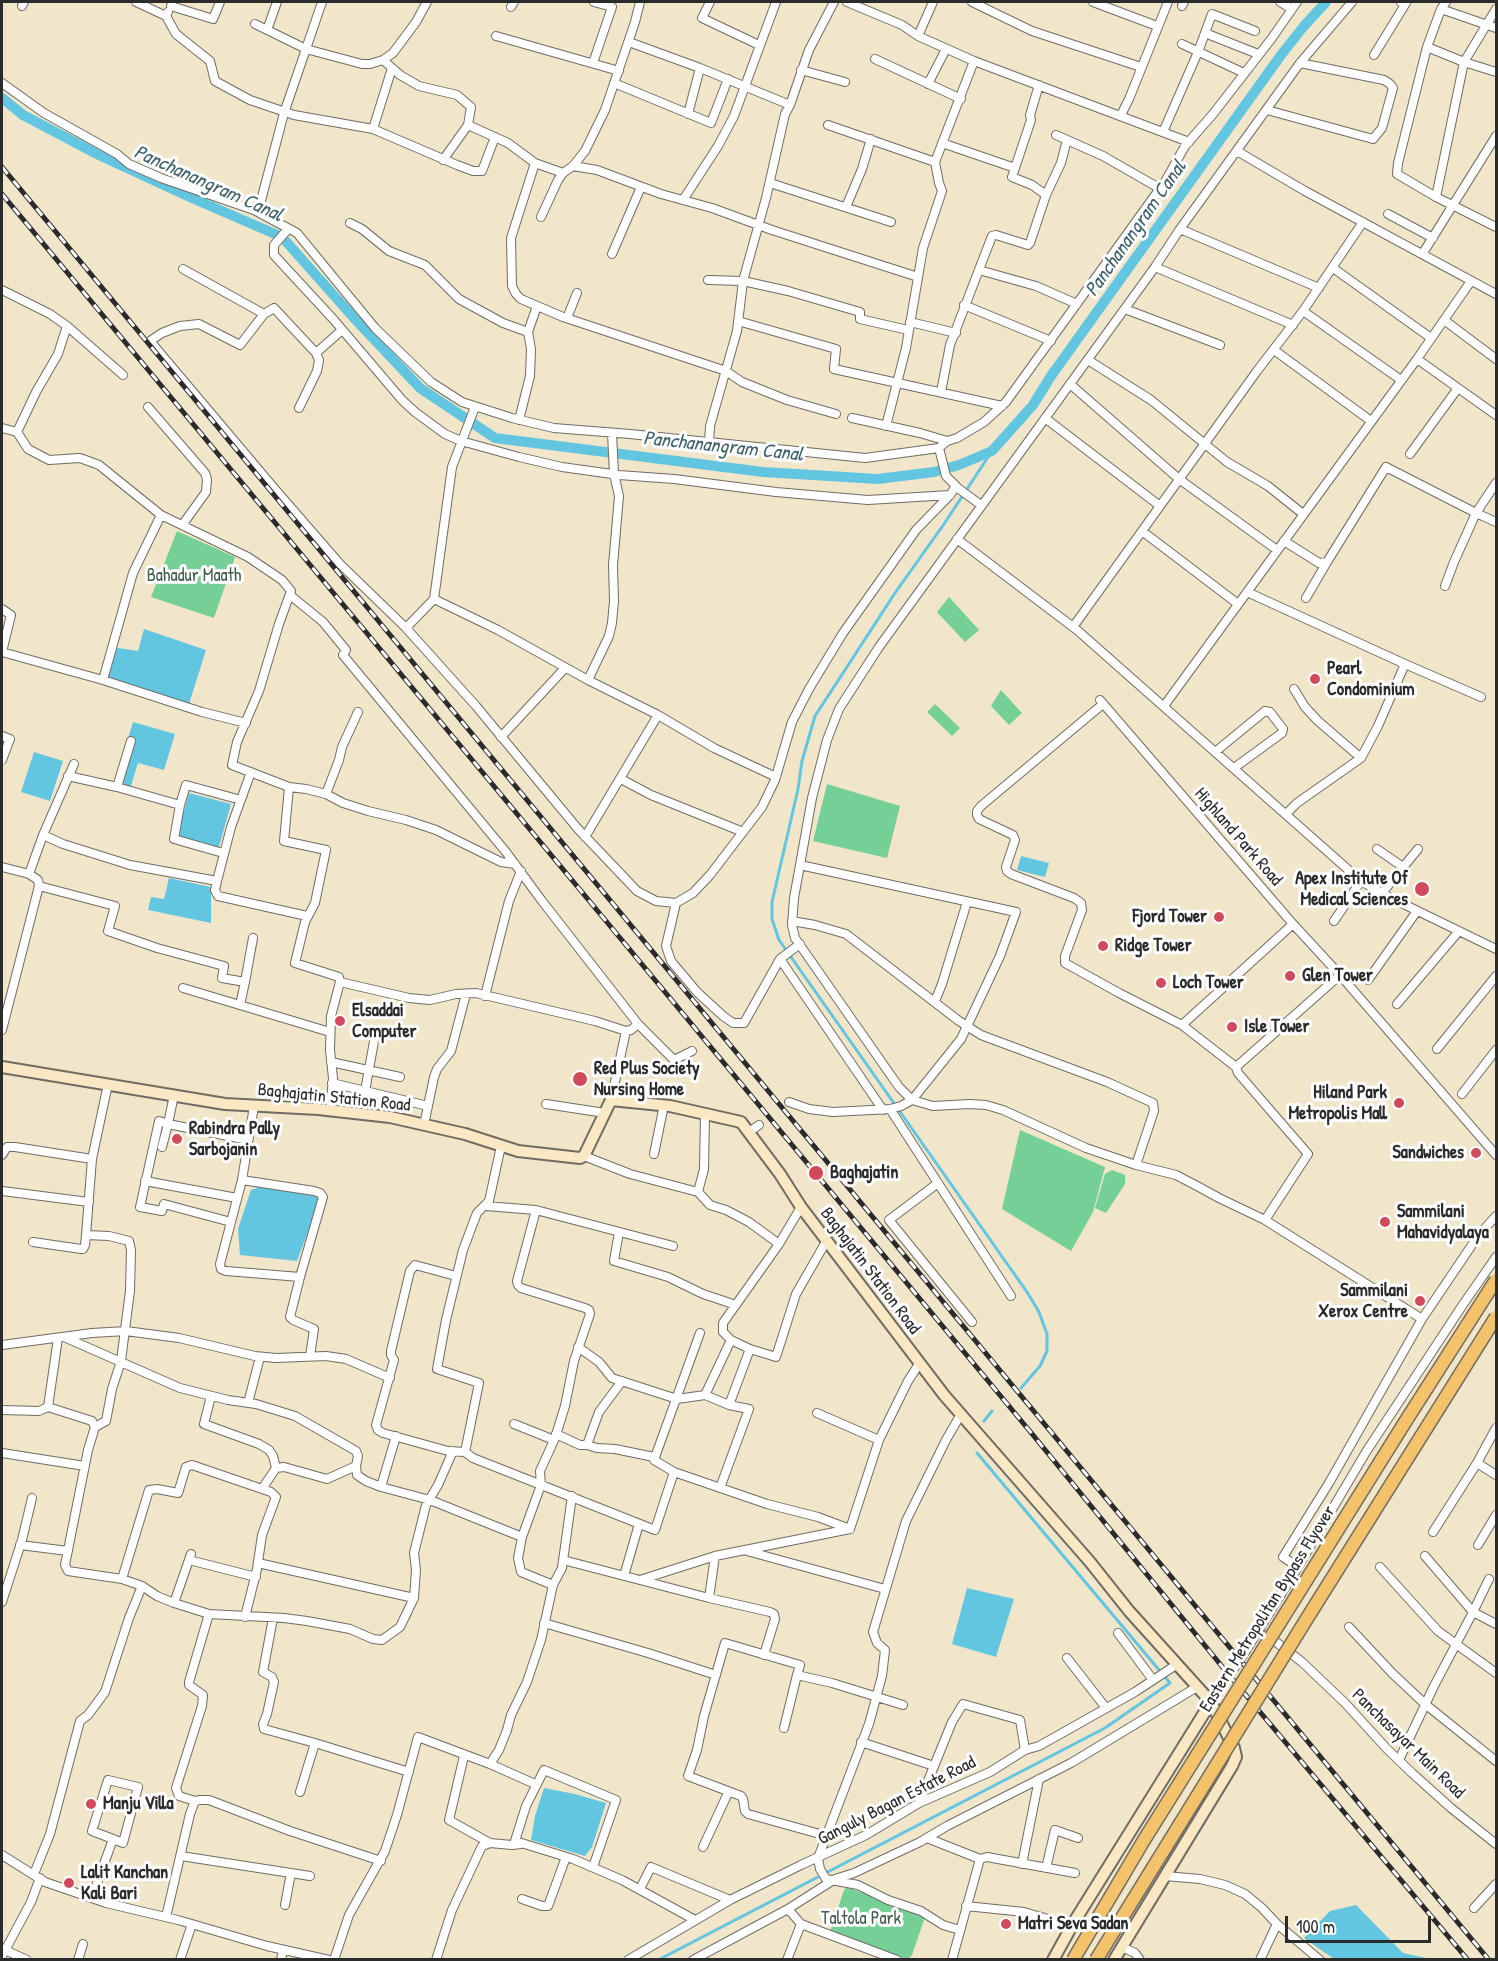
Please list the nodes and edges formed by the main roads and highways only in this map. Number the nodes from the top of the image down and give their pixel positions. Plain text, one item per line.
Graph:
1 (1496, 1280) edge
2 (1497, 1317) edge
3 (1073, 1959) edge
4 (1096, 1959) edge

1 - 3 main road, Eastern Metropolitan Bypass Flyover, bridge
2 - 4 main road, Eastern Metropolitan Bypass Flyover, bridge

